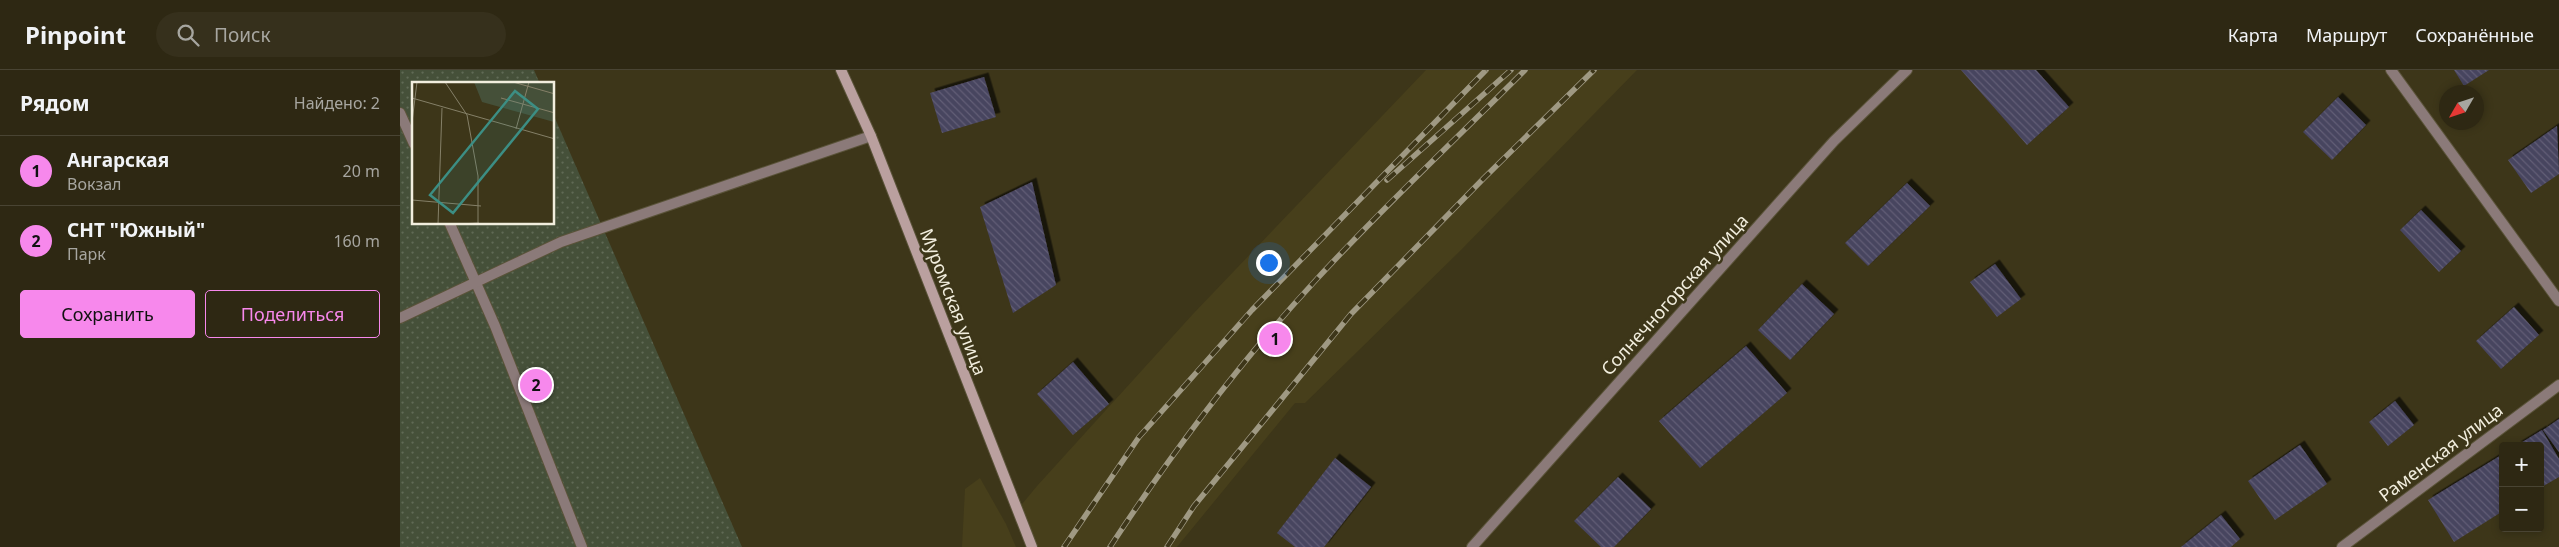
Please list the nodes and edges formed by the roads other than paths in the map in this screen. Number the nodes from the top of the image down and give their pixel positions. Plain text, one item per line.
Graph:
1 (841, 70) edge
2 (1907, 70) edge
3 (2391, 70) edge
4 (400, 113) edge
5 (871, 136) junction
6 (412, 140) edge
7 (450, 225) edge
8 (475, 281) junction
9 (2559, 301) edge
10 (400, 318) edge
11 (2559, 386) edge
12 (582, 547) edge
13 (1032, 547) edge
14 (1472, 547) edge
15 (2342, 547) edge

1 - 5 main road, Муромская улица
2 - 14 street, Солнечногорская улица
3 - 9 street
4 - 6 street
5 - 8 street
5 - 13 main road, Муромская улица
7 - 8 street
8 - 10 street
8 - 12 street
11 - 15 street, Раменская улица

